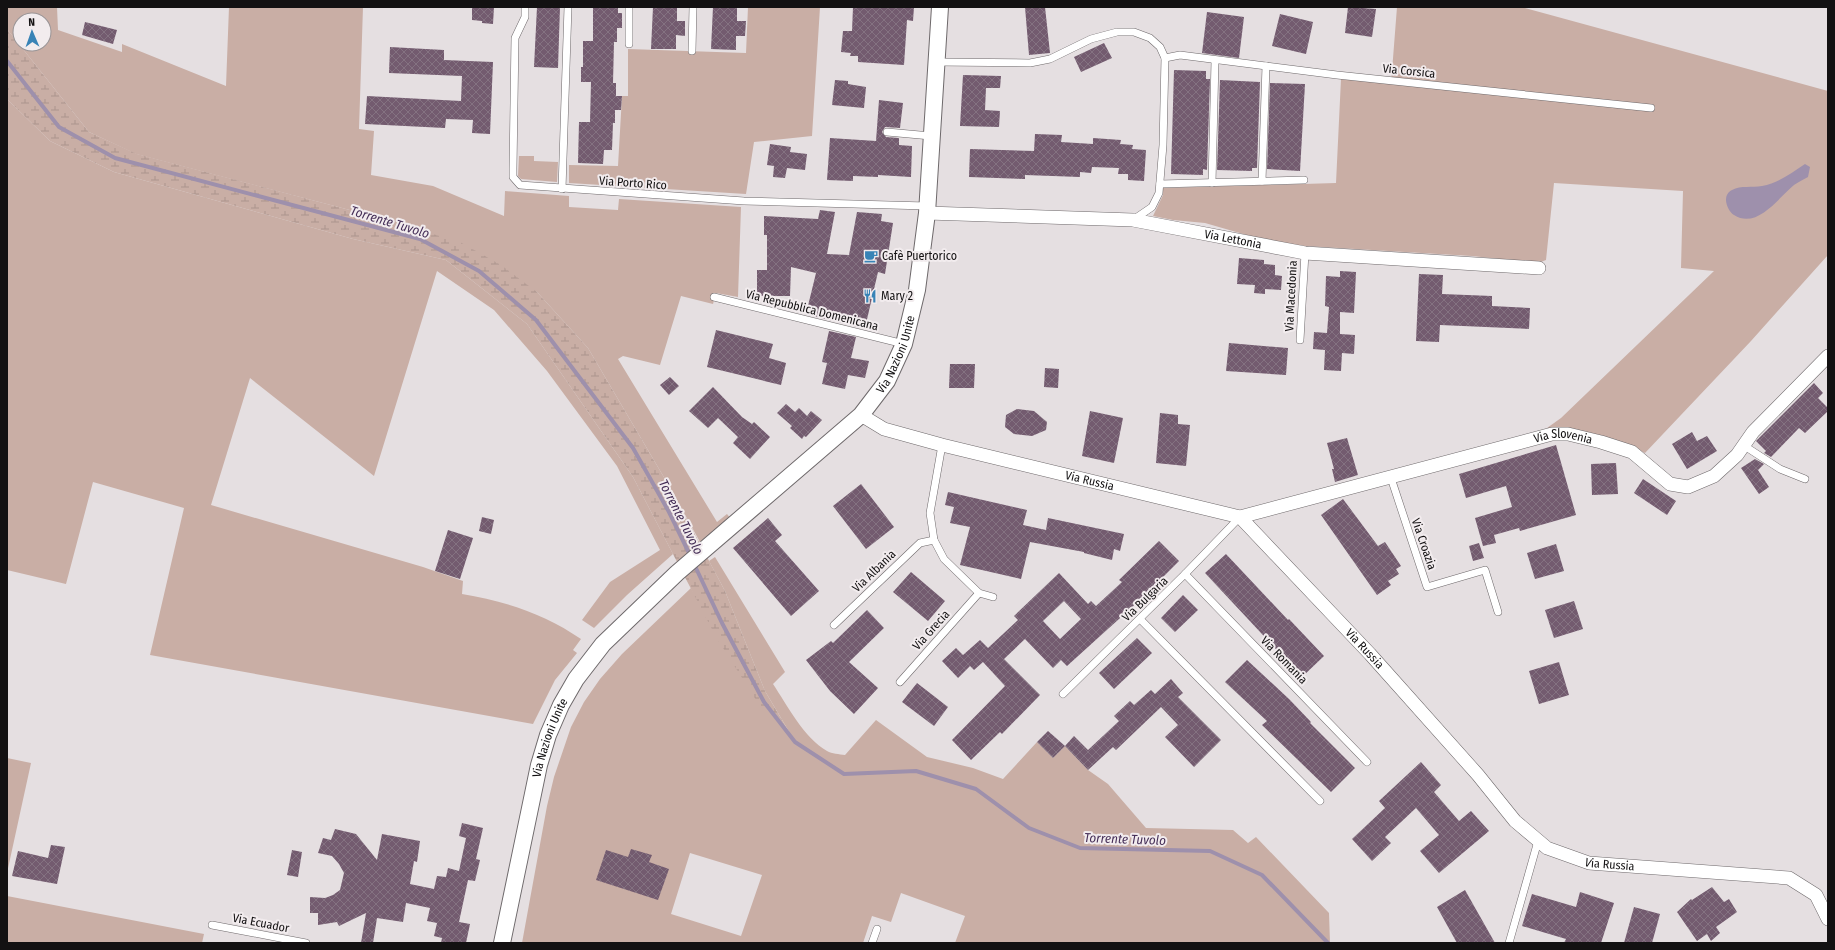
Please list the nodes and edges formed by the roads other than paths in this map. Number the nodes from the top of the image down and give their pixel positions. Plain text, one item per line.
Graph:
1 (525, 7) edge
2 (568, 7) edge
3 (629, 7) edge
4 (693, 7) edge
5 (940, 7) edge
6 (629, 44) dead end
7 (692, 51) dead end
8 (1165, 58) junction
9 (1215, 61) junction
10 (936, 62) junction
11 (1266, 66) junction
12 (1651, 108) dead end
13 (887, 132) dead end
14 (932, 136) junction
15 (1304, 180) dead end
16 (1262, 181) junction
17 (1212, 183) junction
18 (1160, 184) junction
19 (562, 189) junction
20 (927, 209) junction
21 (1133, 220) junction
22 (1305, 253) junction
23 (1539, 268) dead end
24 (714, 298) dead end
25 (1300, 340) dead end
26 (904, 344) junction
27 (1828, 356) edge
28 (861, 415) junction
29 (942, 445) junction
30 (1743, 445) junction
31 (1391, 478) junction
32 (1805, 479) dead end
33 (1240, 517) junction
34 (934, 540) junction
35 (1185, 574) junction
36 (979, 593) junction
37 (994, 597) dead end
38 (1498, 612) dead end
39 (1140, 619) junction
40 (834, 625) dead end
41 (900, 682) dead end
42 (1063, 694) dead end
43 (1367, 762) dead end
44 (1320, 801) dead end
45 (1538, 841) junction
46 (1828, 919) edge
47 (212, 925) dead end
48 (877, 929) dead end
49 (306, 943) edge
50 (502, 943) edge
51 (872, 943) edge
52 (1509, 943) edge

1 - 19 lane, Via Porto Rico
2 - 19 lane
3 - 6 lane
4 - 7 lane
5 - 10 street, Via Nazioni Unite
8 - 9 lane, Via Corsica
8 - 10 lane
8 - 18 lane
9 - 11 lane, Via Corsica
9 - 17 lane
10 - 14 street, Via Nazioni Unite
11 - 12 lane, Via Corsica
11 - 16 lane
13 - 14 lane
14 - 20 street, Via Nazioni Unite
15 - 16 lane
16 - 17 lane
17 - 18 lane
18 - 21 lane
19 - 20 lane, Via Porto Rico
20 - 21 street, Via Lettonia
20 - 26 street, Via Nazioni Unite
21 - 22 street, Via Lettonia
22 - 23 street, Via Lettonia
22 - 25 lane, Via Macedonia
24 - 26 lane, Via Repubblica Domenicana
26 - 28 street, Via Nazioni Unite
27 - 30 street, Via Slovenia
28 - 29 street, Via Russia
28 - 50 street, Via Nazioni Unite
29 - 33 street, Via Russia
29 - 34 lane
30 - 31 street, Via Slovenia
30 - 32 lane
31 - 33 street, Via Slovenia
31 - 38 lane, Via Croazia
33 - 35 lane, Via Bulgaria
33 - 45 street, Via Russia
34 - 36 lane
34 - 40 lane, Via Albania
35 - 39 lane, Via Bulgaria
35 - 43 lane, Via Romania
36 - 37 lane
36 - 41 lane, Via Grecia
39 - 42 lane, Via Bulgaria
39 - 44 lane
45 - 46 street, Via Russia
45 - 52 lane
47 - 49 lane, Via Ecuador
48 - 51 lane

